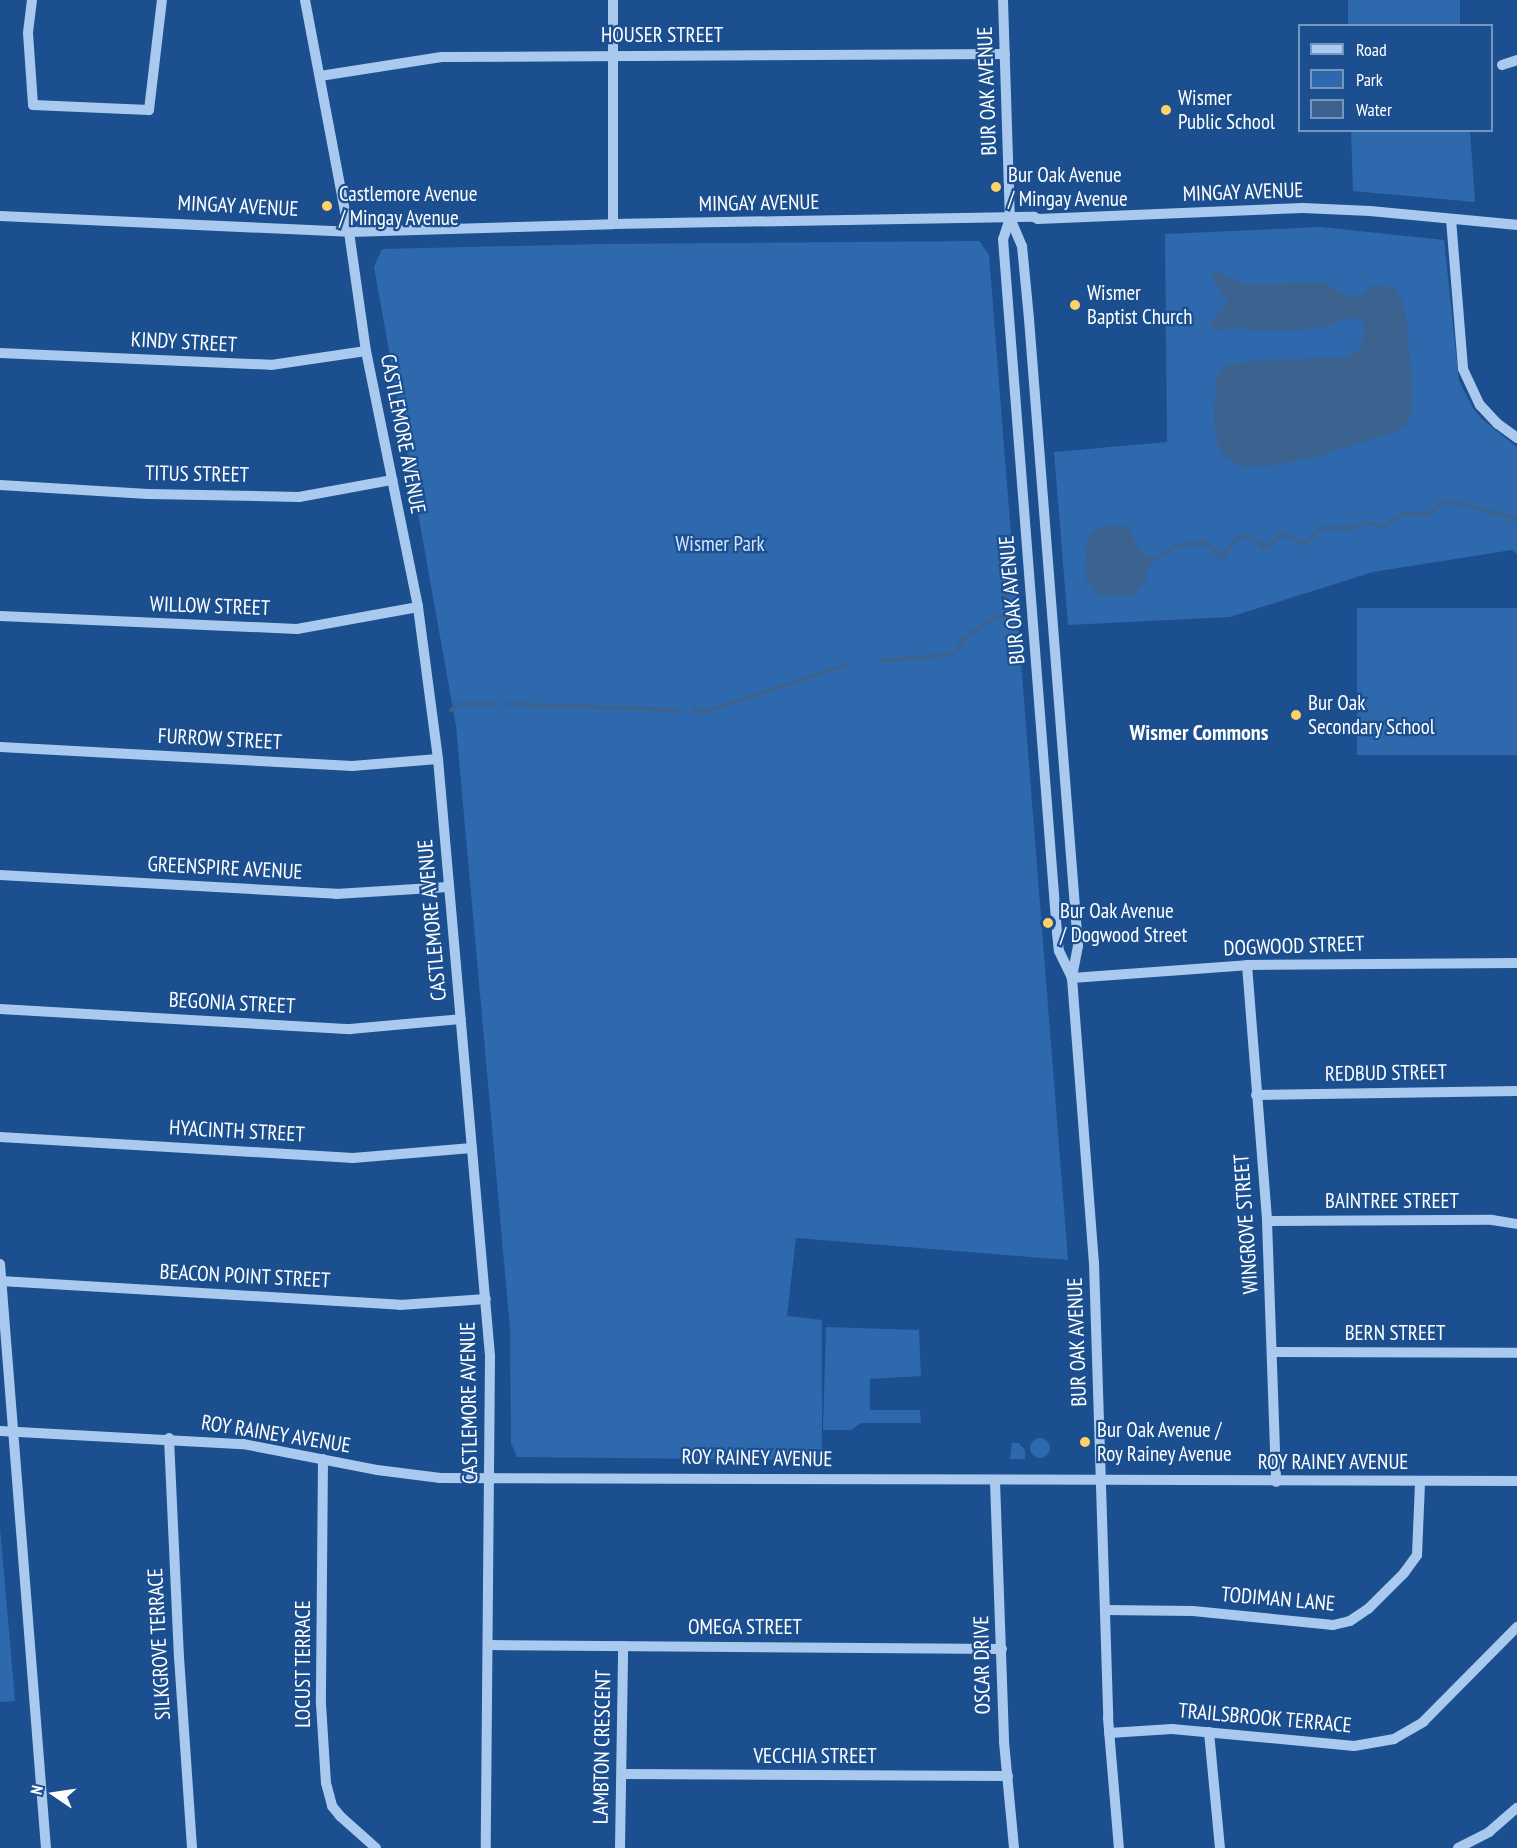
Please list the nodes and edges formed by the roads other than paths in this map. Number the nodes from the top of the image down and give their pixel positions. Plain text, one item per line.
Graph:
1 (32, 0) edge
2 (162, 0) edge
3 (306, 0) edge
4 (613, 0) edge
5 (1004, 0) edge
6 (613, 54) junction
7 (1005, 54) junction
8 (1517, 60) edge
9 (1502, 65) dead end
10 (320, 76) junction
11 (0, 216) edge
12 (1010, 218) junction
13 (1451, 219) junction
14 (613, 224) junction
15 (1517, 225) edge
16 (349, 232) junction
17 (366, 351) junction
18 (0, 353) edge
19 (1517, 438) edge
20 (392, 480) junction
21 (0, 485) edge
22 (418, 607) junction
23 (0, 616) edge
24 (0, 747) edge
25 (438, 759) junction
26 (0, 875) edge
27 (448, 887) junction
28 (1517, 963) edge
29 (1247, 964) junction
30 (1072, 978) junction
31 (0, 1009) edge
32 (461, 1019) junction
33 (1517, 1091) edge
34 (1256, 1095) junction
35 (0, 1137) edge
36 (472, 1148) junction
37 (1267, 1221) junction
38 (1517, 1224) edge
39 (0, 1264) edge
40 (2, 1281) junction
41 (486, 1299) junction
42 (1273, 1352) junction
43 (1517, 1353) edge
44 (0, 1431) edge
45 (13, 1431) junction
46 (169, 1438) junction
47 (323, 1459) junction
48 (490, 1477) junction
49 (1101, 1479) junction
50 (995, 1481) junction
51 (1517, 1481) edge
52 (1276, 1482) junction
53 (1420, 1482) junction
54 (1105, 1610) junction
55 (1517, 1627) edge
56 (488, 1646) junction
57 (623, 1646) junction
58 (1002, 1649) junction
59 (1209, 1732) junction
60 (1109, 1733) junction
61 (622, 1774) junction
62 (1008, 1776) junction
63 (1517, 1808) edge
64 (46, 1848) edge
65 (192, 1848) edge
66 (376, 1848) edge
67 (486, 1848) edge
68 (620, 1848) edge
69 (1014, 1848) edge
70 (1119, 1848) edge
71 (1220, 1848) edge
72 (1458, 1848) edge

1 - 2 street
3 - 10 street, CASTLEMORE AVENUE
4 - 6 street
5 - 7 street, BUR OAK AVENUE
6 - 7 street, HOUSER STREET
6 - 10 street, HOUSER STREET
6 - 14 street
7 - 12 street, BUR OAK AVENUE
8 - 9 street
10 - 16 street, CASTLEMORE AVENUE
11 - 16 street, MINGAY AVENUE
12 - 13 street, MINGAY AVENUE
12 - 14 street, MINGAY AVENUE
12 - 30 street, BUR OAK AVENUE
12 - 30 street, BUR OAK AVENUE
13 - 15 street, MINGAY AVENUE
13 - 19 street
14 - 16 street, MINGAY AVENUE
16 - 17 street, CASTLEMORE AVENUE
17 - 18 street, KINDY STREET
17 - 20 street, CASTLEMORE AVENUE
20 - 21 street, TITUS STREET
20 - 22 street, CASTLEMORE AVENUE
22 - 23 street, WILLOW STREET
22 - 25 street, CASTLEMORE AVENUE
24 - 25 street, FURROW STREET
25 - 27 street, CASTLEMORE AVENUE
26 - 27 street, GREENSPIRE AVENUE
27 - 32 street, CASTLEMORE AVENUE
28 - 29 street, DOGWOOD STREET
29 - 30 street, DOGWOOD STREET
29 - 34 street, WINGROVE STREET
30 - 49 street, BUR OAK AVENUE
31 - 32 street, BEGONIA STREET
32 - 36 street, CASTLEMORE AVENUE
33 - 34 street, REDBUD STREET
34 - 37 street, WINGROVE STREET
35 - 36 street, HYACINTH STREET
36 - 41 street, CASTLEMORE AVENUE
37 - 38 street, BAINTREE STREET
37 - 42 street, WINGROVE STREET
39 - 40 street
40 - 41 street, BEACON POINT STREET
40 - 45 street
41 - 48 street, CASTLEMORE AVENUE
42 - 43 street, BERN STREET
42 - 52 street, WINGROVE STREET
44 - 45 street, ROY RAINEY AVENUE
45 - 46 street, ROY RAINEY AVENUE
45 - 64 street
46 - 47 street, ROY RAINEY AVENUE
46 - 65 street, SILKGROVE TERRACE
47 - 48 street, ROY RAINEY AVENUE
47 - 66 street, LOCUST TERRACE
48 - 50 street, ROY RAINEY AVENUE
48 - 56 street, CASTLEMORE AVENUE
49 - 50 street, ROY RAINEY AVENUE
49 - 52 street, ROY RAINEY AVENUE
49 - 54 street, BUR OAK AVENUE
50 - 58 street, OSCAR DRIVE
51 - 53 street, ROY RAINEY AVENUE
52 - 53 street, ROY RAINEY AVENUE
53 - 54 street, TODIMAN LANE
54 - 60 street, BUR OAK AVENUE
55 - 59 street, TRAILSBROOK TERRACE
56 - 57 street, OMEGA STREET
56 - 67 street, CASTLEMORE AVENUE
57 - 58 street, OMEGA STREET
57 - 61 street, LAMBTON CRESCENT
58 - 62 street, OSCAR DRIVE
59 - 60 street, TRAILSBROOK TERRACE
59 - 71 street
60 - 70 street, BUR OAK AVENUE
61 - 62 street, VECCHIA STREET
61 - 68 street, LAMBTON CRESCENT
62 - 69 street, OSCAR DRIVE
63 - 72 street

